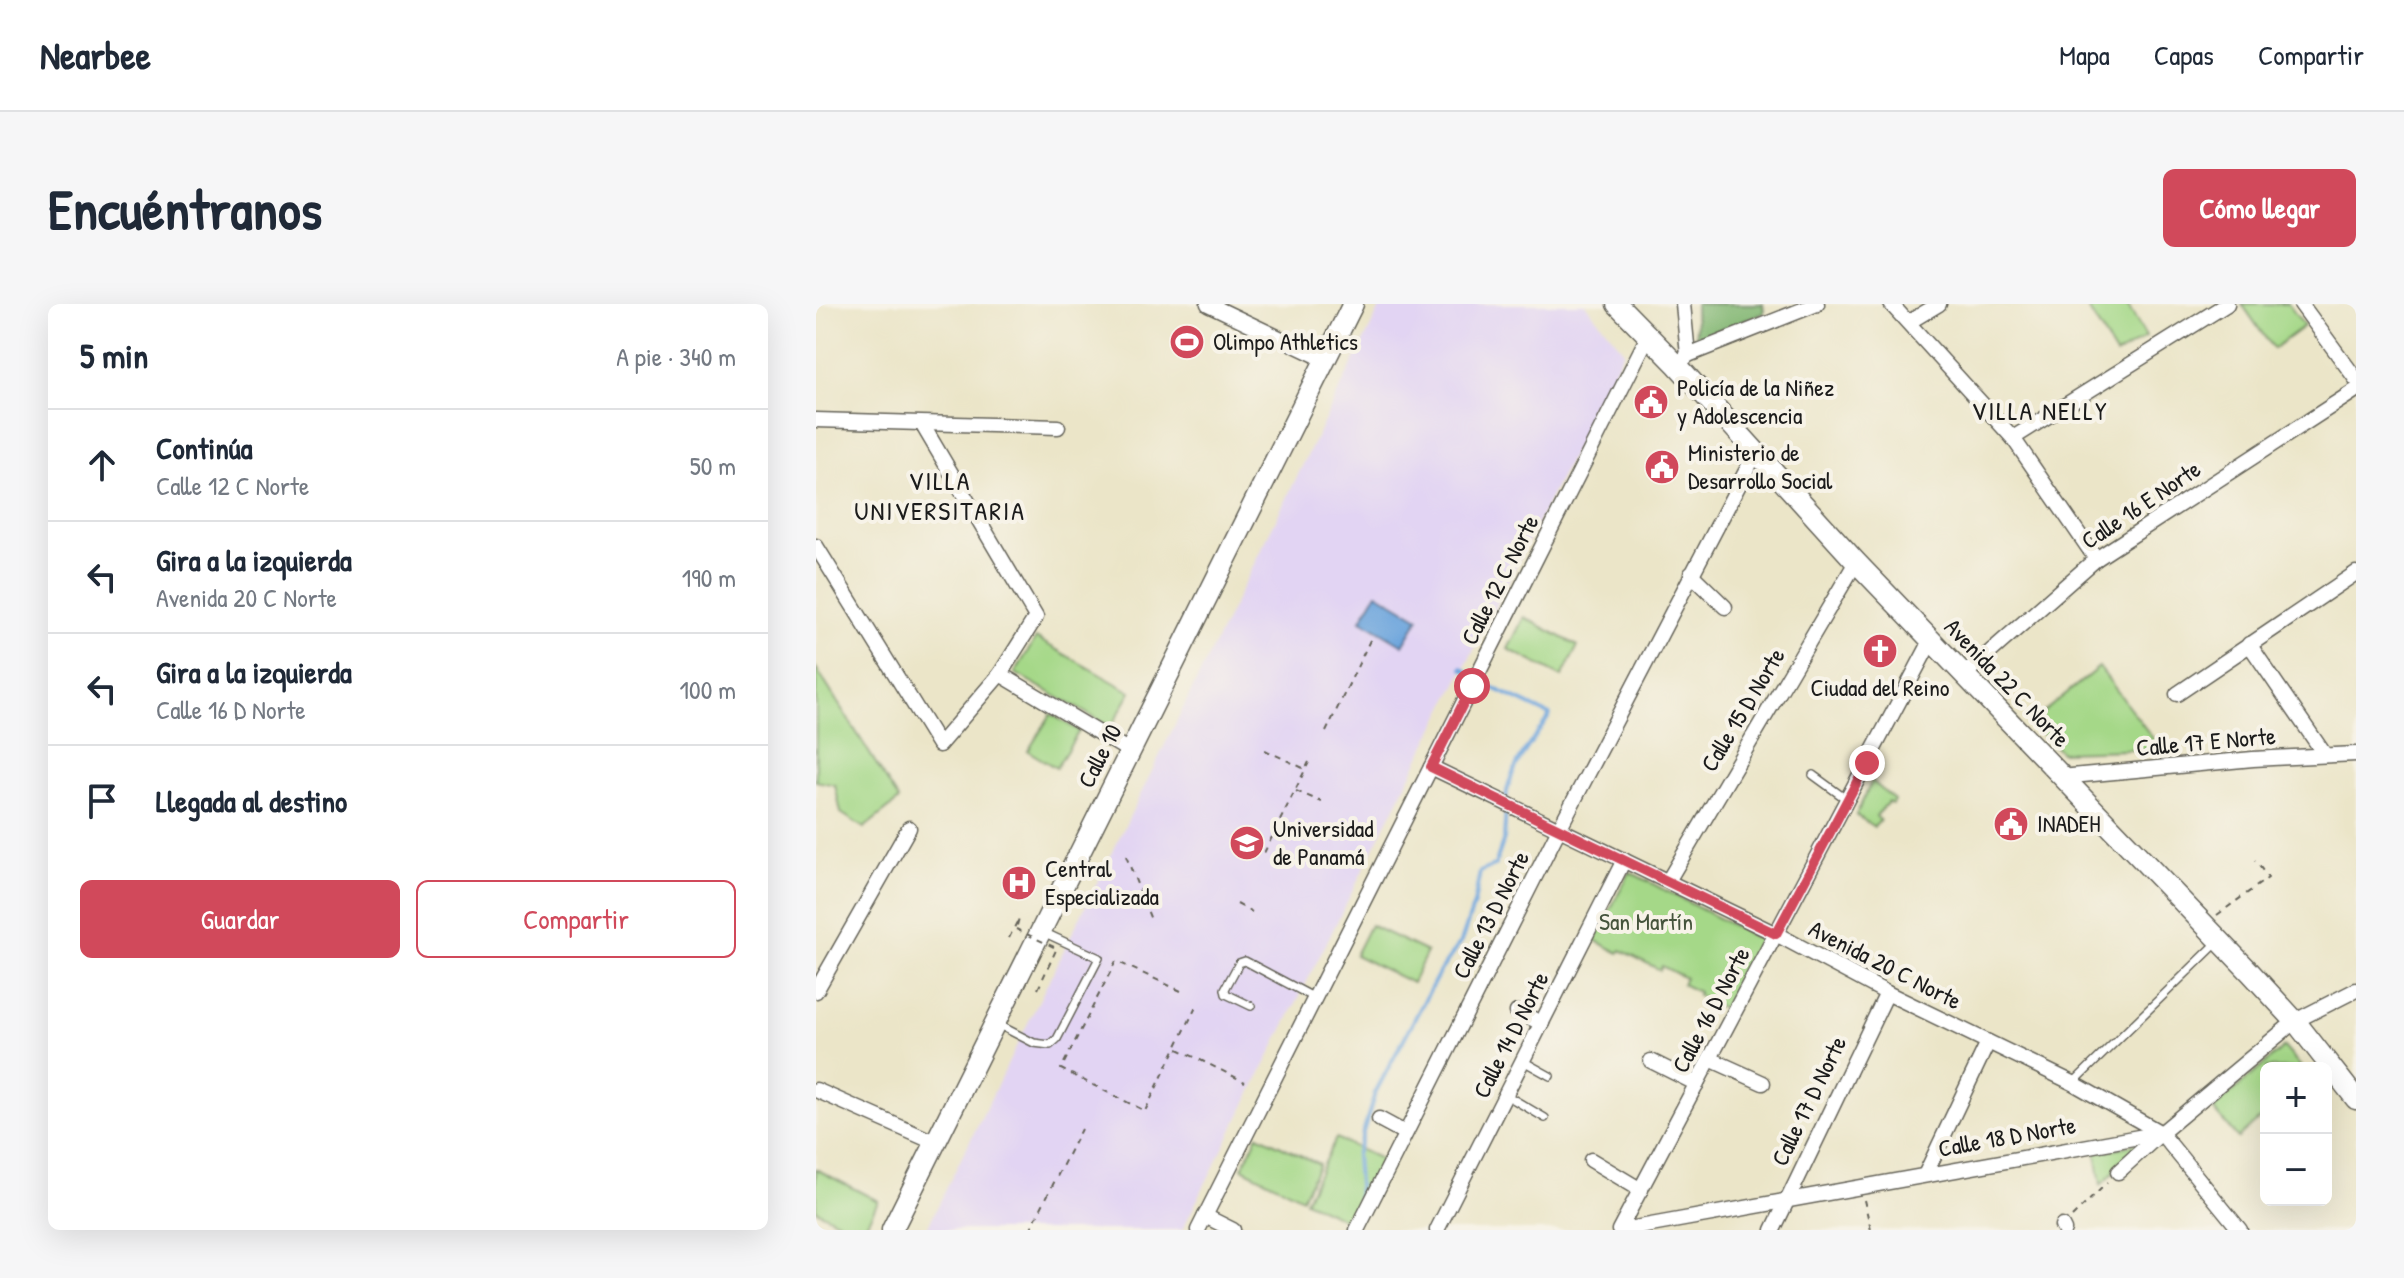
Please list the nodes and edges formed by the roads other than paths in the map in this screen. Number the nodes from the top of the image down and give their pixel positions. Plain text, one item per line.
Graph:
1 (1208, 304) edge
2 (1353, 304) edge
3 (1617, 304) edge
4 (1683, 304) edge
5 (1817, 304) edge
6 (1891, 304) edge
7 (1939, 304) edge
8 (2227, 304) edge
9 (2301, 304) edge
10 (1909, 322) junction
11 (1648, 336) junction
12 (1326, 360) junction
13 (1682, 360) junction
14 (2356, 379) edge
15 (2356, 390) edge
16 (816, 420) edge
17 (922, 424) junction
18 (1058, 427) dead end
19 (2013, 438) junction
20 (1756, 452) junction
21 (816, 546) edge
22 (2096, 559) junction
23 (1856, 562) junction
24 (821, 565) edge
25 (2356, 573) edge
26 (1691, 574) junction
27 (1725, 607) dead end
28 (1931, 641) junction
29 (2249, 644) junction
30 (1000, 674) junction
31 (1964, 675) junction
32 (2177, 694) dead end
33 (1131, 752) junction
34 (2356, 754) edge
35 (2325, 755) junction
36 (1431, 767) junction
37 (1813, 775) dead end
38 (2061, 777) junction
39 (1846, 799) junction
40 (909, 828) dead end
41 (1559, 829) junction
42 (1624, 860) junction
43 (1668, 881) junction
44 (1041, 931) junction
45 (1776, 934) junction
46 (2219, 941) junction
47 (2356, 990) edge
48 (816, 991) edge
49 (1887, 993) junction
50 (1315, 998) junction
51 (1251, 1006) dead end
52 (1517, 1012) dead end
53 (2295, 1021) junction
54 (996, 1023) junction
55 (1542, 1023) junction
56 (1988, 1042) junction
57 (1710, 1059) junction
58 (1523, 1061) junction
59 (1651, 1061) dead end
60 (1550, 1076) dead end
61 (1763, 1083) dead end
62 (2073, 1083) junction
63 (1697, 1084) junction
64 (816, 1090) edge
65 (1506, 1095) junction
66 (2356, 1099) edge
67 (1545, 1118) dead end
68 (1379, 1119) dead end
69 (1405, 1133) junction
70 (2161, 1133) junction
71 (936, 1143) junction
72 (1591, 1160) dead end
73 (2118, 1172) road end
74 (1926, 1173) junction
75 (1641, 1190) junction
76 (1784, 1203) junction
77 (1205, 1216) junction
78 (892, 1230) edge
79 (1198, 1230) edge
80 (1233, 1230) edge
81 (1357, 1230) edge
82 (1437, 1230) edge
83 (1621, 1230) edge
84 (1773, 1230) edge
85 (2240, 1230) edge

1 - 12 street
2 - 12 street, Calle 10
3 - 11 street, Avenida 22 C Norte
4 - 13 street
5 - 13 street
6 - 10 street
7 - 10 street
8 - 19 street
9 - 14 street
10 - 19 street
11 - 13 street, Avenida 22 C Norte
11 - 36 street, Calle 12 C Norte
12 - 33 street, Calle 10
13 - 20 street, Avenida 22 C Norte
15 - 22 street, Calle 16 E Norte
16 - 17 street
17 - 18 street
17 - 30 street
19 - 22 street
20 - 23 street, Avenida 22 C Norte
20 - 26 street, Calle 13 D Norte
21 - 24 street
22 - 31 street, Calle 16 E Norte
23 - 28 street, Avenida 22 C Norte
23 - 43 street, Calle 15 D Norte
24 - 30 street
25 - 29 street
26 - 27 street
26 - 41 street, Calle 13 D Norte
28 - 31 street, Avenida 22 C Norte
28 - 39 street, Calle 16 D Norte
29 - 32 street
29 - 35 street
30 - 33 street
31 - 38 street, Avenida 22 C Norte
33 - 44 street, Calle 10
34 - 35 street, Calle 17 E Norte
35 - 38 street, Calle 17 E Norte
36 - 41 street, Avenida 20 C Norte
36 - 50 street, Calle 12 C Norte
37 - 39 lane
38 - 46 street, Avenida 22 C Norte
39 - 45 street, Calle 16 D Norte
40 - 48 street
41 - 42 street, Avenida 20 C Norte
41 - 69 street, Calle 13 D Norte
42 - 43 street, Avenida 20 C Norte
42 - 55 street, Calle 14 D Norte
43 - 45 street, Avenida 20 C Norte
44 - 54 street, Calle 10
44 - 54 lane
45 - 49 street, Avenida 20 C Norte
45 - 57 street, Calle 16 D Norte
46 - 53 street, Avenida 22 C Norte
46 - 62 lane
47 - 53 street
49 - 56 street, Avenida 20 C Norte
49 - 76 street, Calle 17 D Norte
50 - 51 lane
50 - 77 street, Calle 12 C Norte
52 - 55 street
53 - 66 street, Avenida 22 C Norte
53 - 70 street
54 - 71 street, Calle 10
55 - 58 street, Calle 14 D Norte
56 - 62 street, Avenida 20 C Norte
56 - 74 street
57 - 61 street
57 - 63 street, Calle 16 D Norte
58 - 60 lane
58 - 65 street, Calle 14 D Norte
59 - 63 street
62 - 70 street, Avenida 20 C Norte
63 - 75 street, Calle 16 D Norte
64 - 71 street
65 - 67 lane
65 - 82 street, Calle 14 D Norte
68 - 69 street
69 - 81 street, Calle 13 D Norte
70 - 73 street
70 - 74 street, Calle 18 D Norte
70 - 85 street, Avenida 20 C Norte
71 - 78 street, Calle 10
72 - 75 street
74 - 76 street, Calle 18 D Norte
75 - 83 street, Calle 16 D Norte
76 - 83 street, Calle 18 D Norte
76 - 84 street, Calle 17 D Norte
77 - 79 street, Calle 12 C Norte
77 - 80 street

